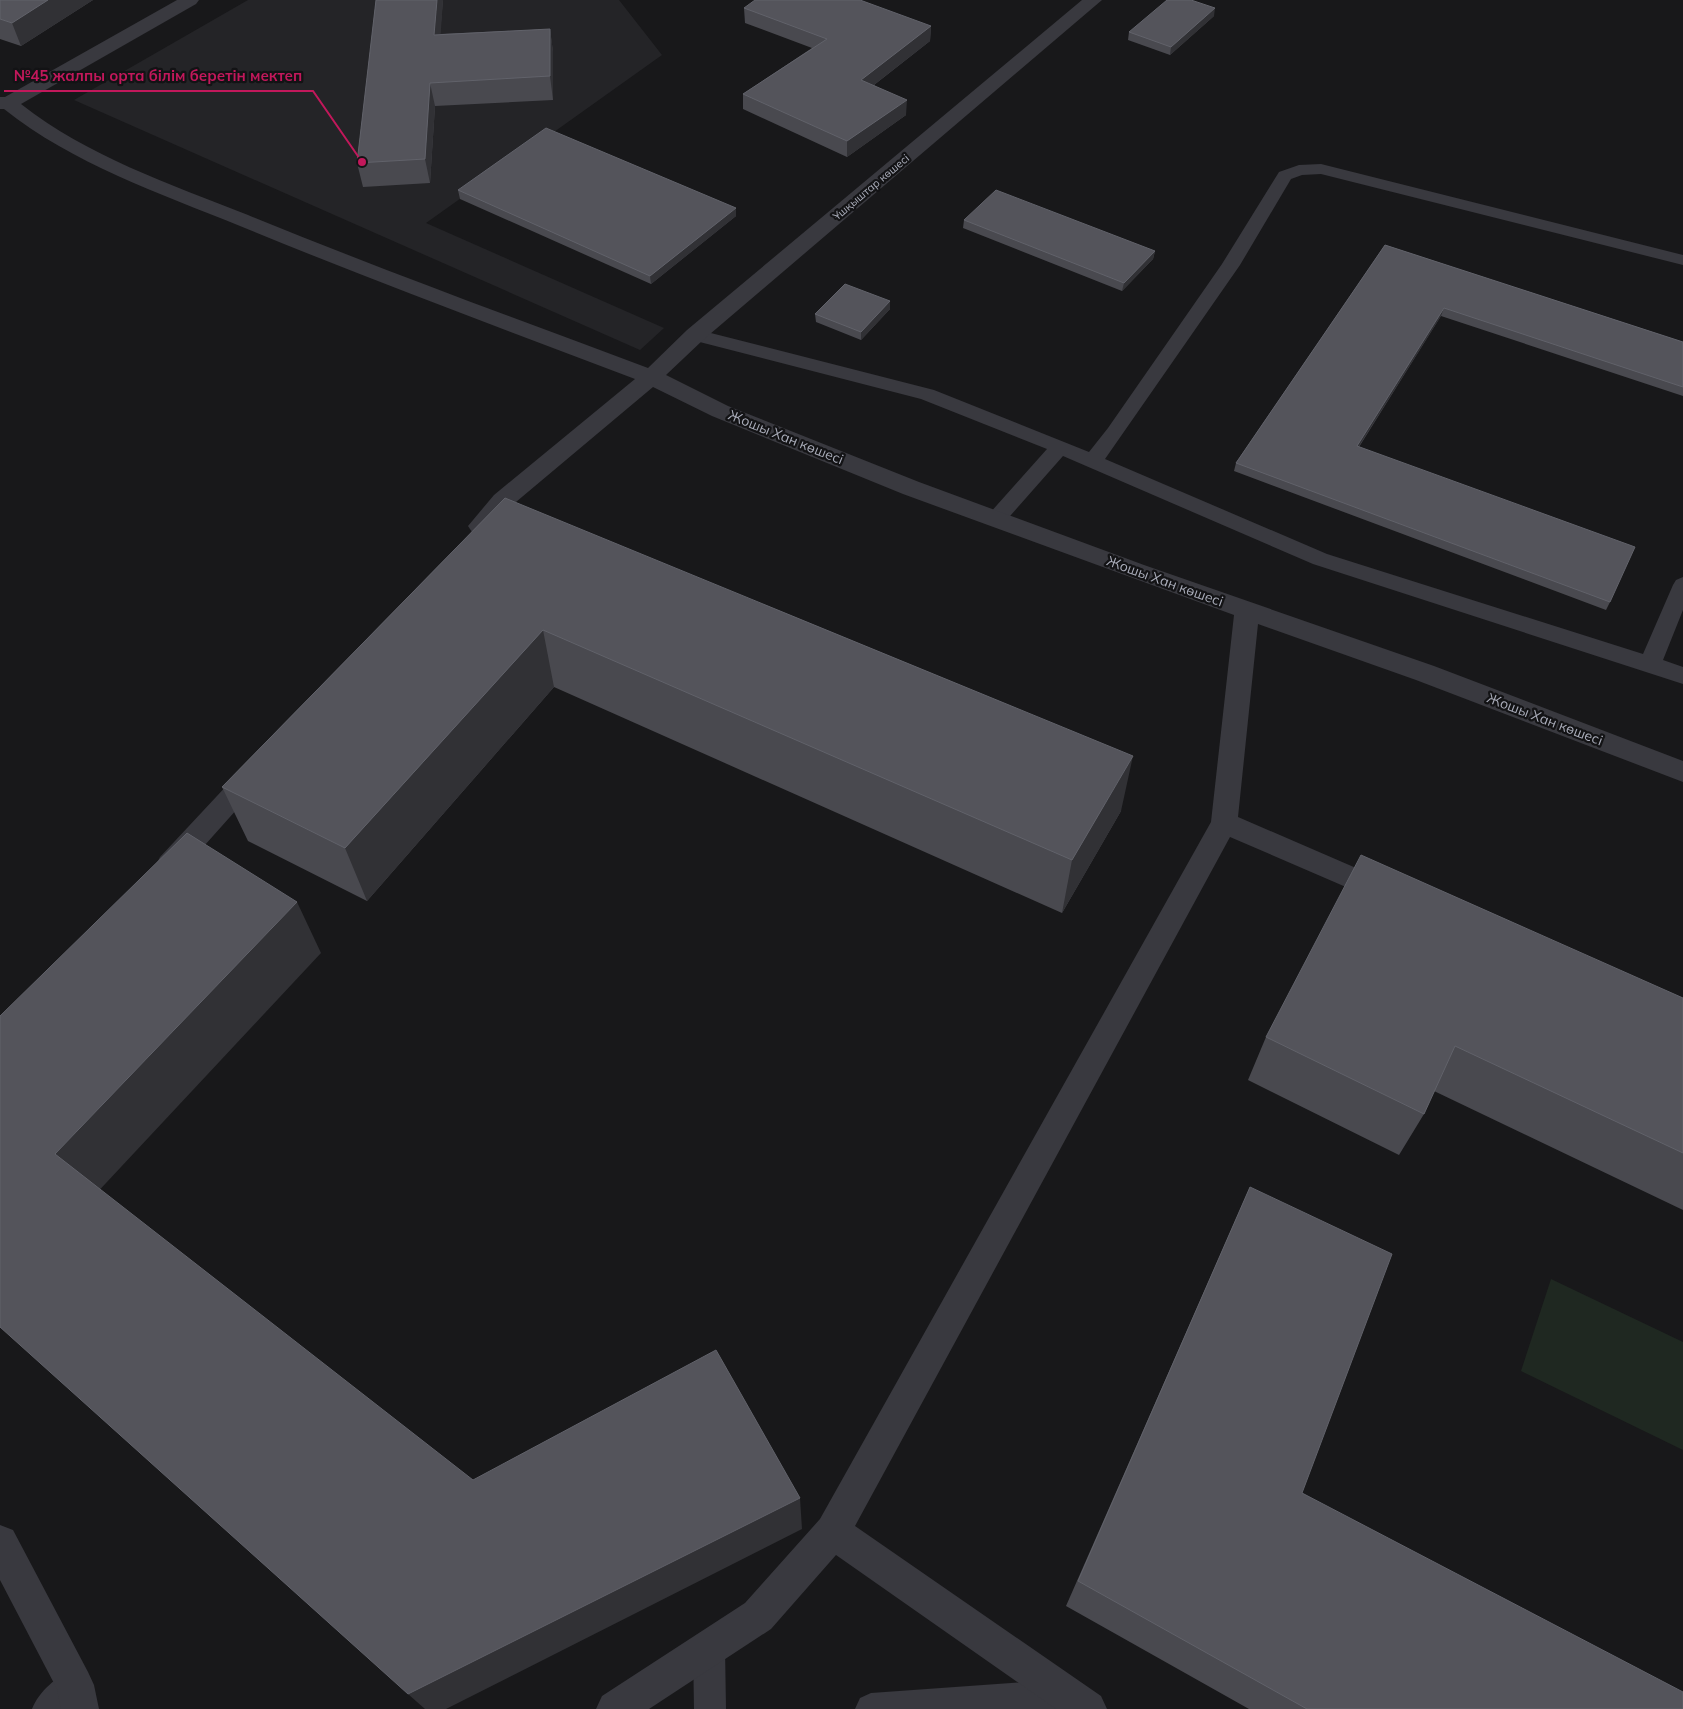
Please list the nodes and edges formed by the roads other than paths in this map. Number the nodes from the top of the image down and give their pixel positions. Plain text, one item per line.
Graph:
1 (190, 0) edge
2 (1093, 0) edge
3 (4, 103) edge
4 (1683, 260) edge
5 (695, 335) junction
6 (651, 377) junction
7 (1060, 447) junction
8 (1093, 461) junction
9 (996, 519) junction
10 (462, 545) edge
11 (1683, 585) edge
12 (1247, 610) junction
13 (1650, 664) junction
14 (1683, 676) edge
15 (268, 758) edge
16 (1683, 772) edge
17 (1224, 823) junction
18 (154, 882) edge
19 (1413, 905) edge
20 (833, 1532) junction
21 (0, 1543) edge
22 (710, 1648) junction
23 (77, 1697) edge
24 (1078, 1702) edge
25 (48, 1709) edge
26 (615, 1709) edge
27 (710, 1709) edge
28 (871, 1709) edge

1 - 3 street
2 - 5 street, Ұшқыштар көшесі
3 - 6 street, Жошы Хан көшесі
4 - 8 lane
5 - 6 street, Ұшқыштар көшесі
5 - 7 lane
6 - 9 street, Жошы Хан көшесі
6 - 10 street, Ұшқыштар көшесі
7 - 8 lane
7 - 9 lane
8 - 13 lane
9 - 12 street, Жошы Хан көшесі
11 - 13 lane
12 - 16 street, Жошы Хан көшесі
12 - 17 street
13 - 14 lane
15 - 18 street
17 - 19 street
17 - 20 street
20 - 22 street
20 - 24 street
21 - 23 street
22 - 26 street
22 - 27 lane
23 - 25 lane
24 - 28 lane

